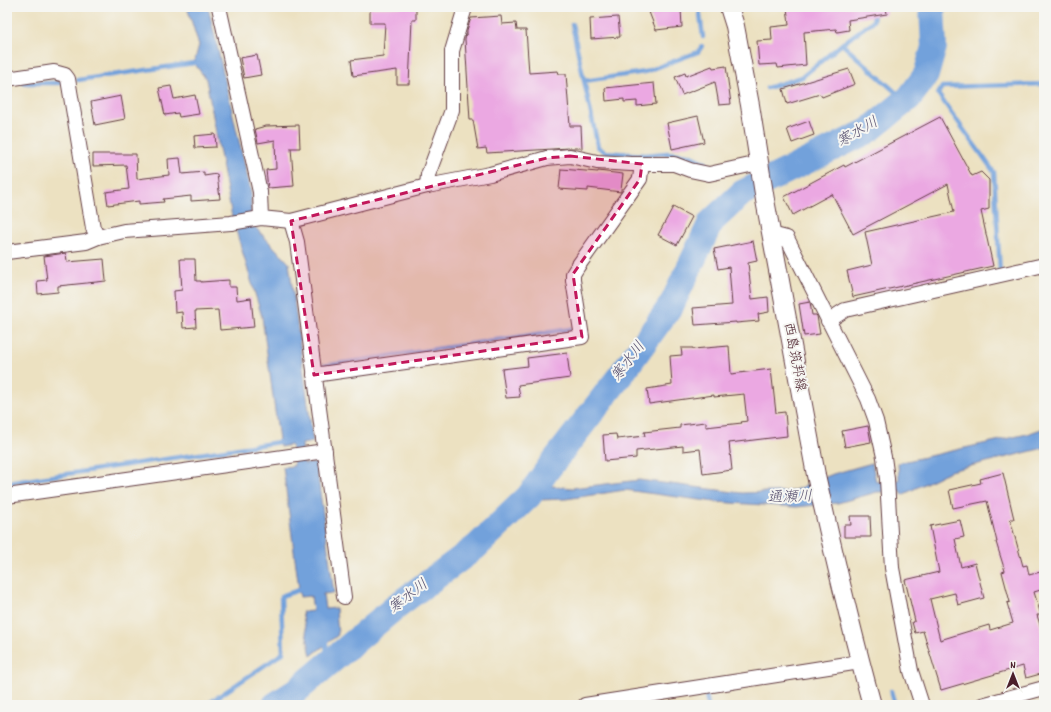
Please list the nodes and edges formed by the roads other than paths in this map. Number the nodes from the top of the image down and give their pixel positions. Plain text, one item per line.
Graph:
1 (219, 7) edge
2 (464, 7) edge
3 (729, 7) edge
4 (7, 79) edge
5 (759, 163) junction
6 (642, 164) junction
7 (426, 186) junction
8 (258, 218) junction
9 (291, 221) junction
10 (771, 234) junction
11 (98, 237) junction
12 (7, 252) edge
13 (1044, 265) edge
14 (828, 321) junction
15 (314, 375) junction
16 (325, 451) junction
17 (7, 496) edge
18 (344, 597) dead end
19 (860, 662) junction
20 (1044, 688) edge
21 (585, 705) edge
22 (872, 705) edge
23 (922, 705) edge
24 (982, 705) edge

1 - 8 street
2 - 7 street
3 - 5 main road, 西島筑邦線
4 - 11 street
5 - 6 street
5 - 10 main road, 西島筑邦線
6 - 7 street
6 - 15 street
7 - 9 street
8 - 9 street
8 - 11 street
9 - 15 street
10 - 14 street
10 - 19 main road, 西島筑邦線
11 - 12 street
13 - 14 street
14 - 23 street
15 - 16 street
16 - 17 street
16 - 18 street
19 - 21 street
19 - 22 main road, 西島筑邦線
20 - 24 street

